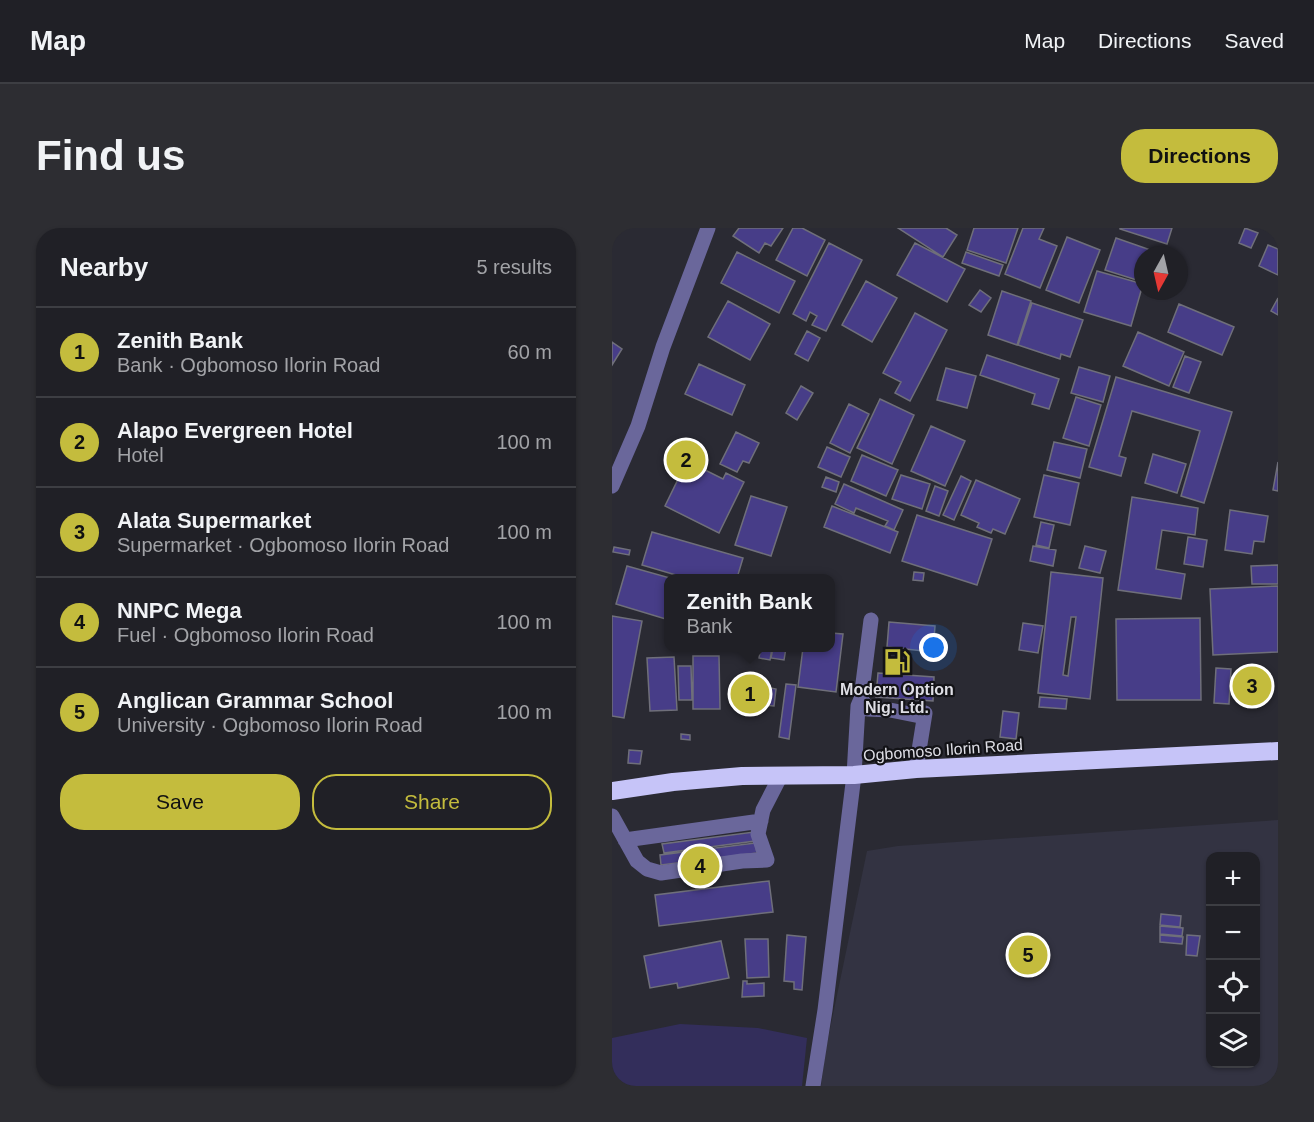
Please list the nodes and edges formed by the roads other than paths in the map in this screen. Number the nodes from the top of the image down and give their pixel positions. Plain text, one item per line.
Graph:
1 (708, 228) edge
2 (612, 486) edge
3 (871, 620) dead end
4 (861, 699) junction
5 (1278, 751) edge
6 (916, 769) junction
7 (781, 775) junction
8 (854, 775) junction
9 (612, 791) edge
10 (612, 816) edge
11 (761, 820) junction
12 (625, 840) junction
13 (813, 1086) edge

1 - 2 street
3 - 4 street
4 - 6 street
4 - 8 street
5 - 6 highway, Ogbomoso Ilorin Road
6 - 8 highway, Ogbomoso Ilorin Road
7 - 8 highway, Ogbomoso Ilorin Road
7 - 9 highway, Ogbomoso Ilorin Road
7 - 11 street
8 - 13 street
10 - 12 street
11 - 12 street
11 - 12 street

